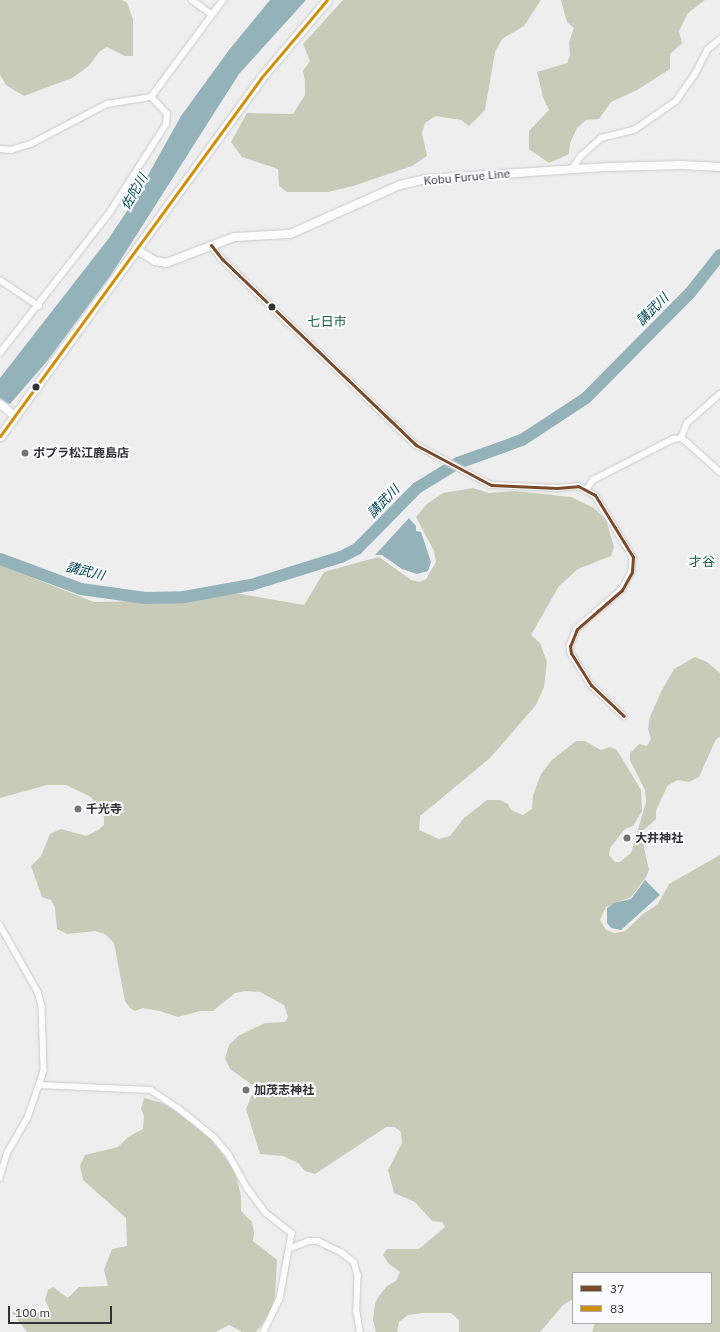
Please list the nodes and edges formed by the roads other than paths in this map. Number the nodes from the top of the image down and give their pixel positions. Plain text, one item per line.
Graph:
1 (192, 0) edge
2 (223, 0) edge
3 (327, 0) edge
4 (211, 14) junction
5 (720, 39) edge
6 (151, 97) junction
7 (0, 149) edge
8 (720, 167) edge
9 (572, 169) junction
10 (211, 245) junction
11 (137, 250) junction
12 (0, 280) edge
13 (39, 306) junction
14 (0, 353) edge
15 (720, 394) edge
16 (0, 404) edge
17 (15, 416) junction
18 (0, 436) edge
19 (681, 438) junction
20 (720, 472) edge
21 (587, 489) junction
22 (624, 716) dead end
23 (0, 925) edge
24 (39, 1085) junction
25 (0, 1179) edge
26 (291, 1248) junction
27 (264, 1332) edge
28 (360, 1332) edge

1 - 4 street
2 - 4 street
3 - 11 main road
4 - 6 street
5 - 9 street
6 - 7 street
6 - 13 street
8 - 9 main road, Kobu Furue Line
9 - 10 main road, Kobu Furue Line
10 - 11 main road, Kobu Furue Line
10 - 21 street
11 - 17 main road
12 - 13 street
13 - 14 street
15 - 19 street
16 - 17 main road
17 - 18 main road
19 - 20 street
19 - 21 street
21 - 22 street
23 - 24 street
24 - 25 street
24 - 26 street
26 - 27 street
26 - 28 street

